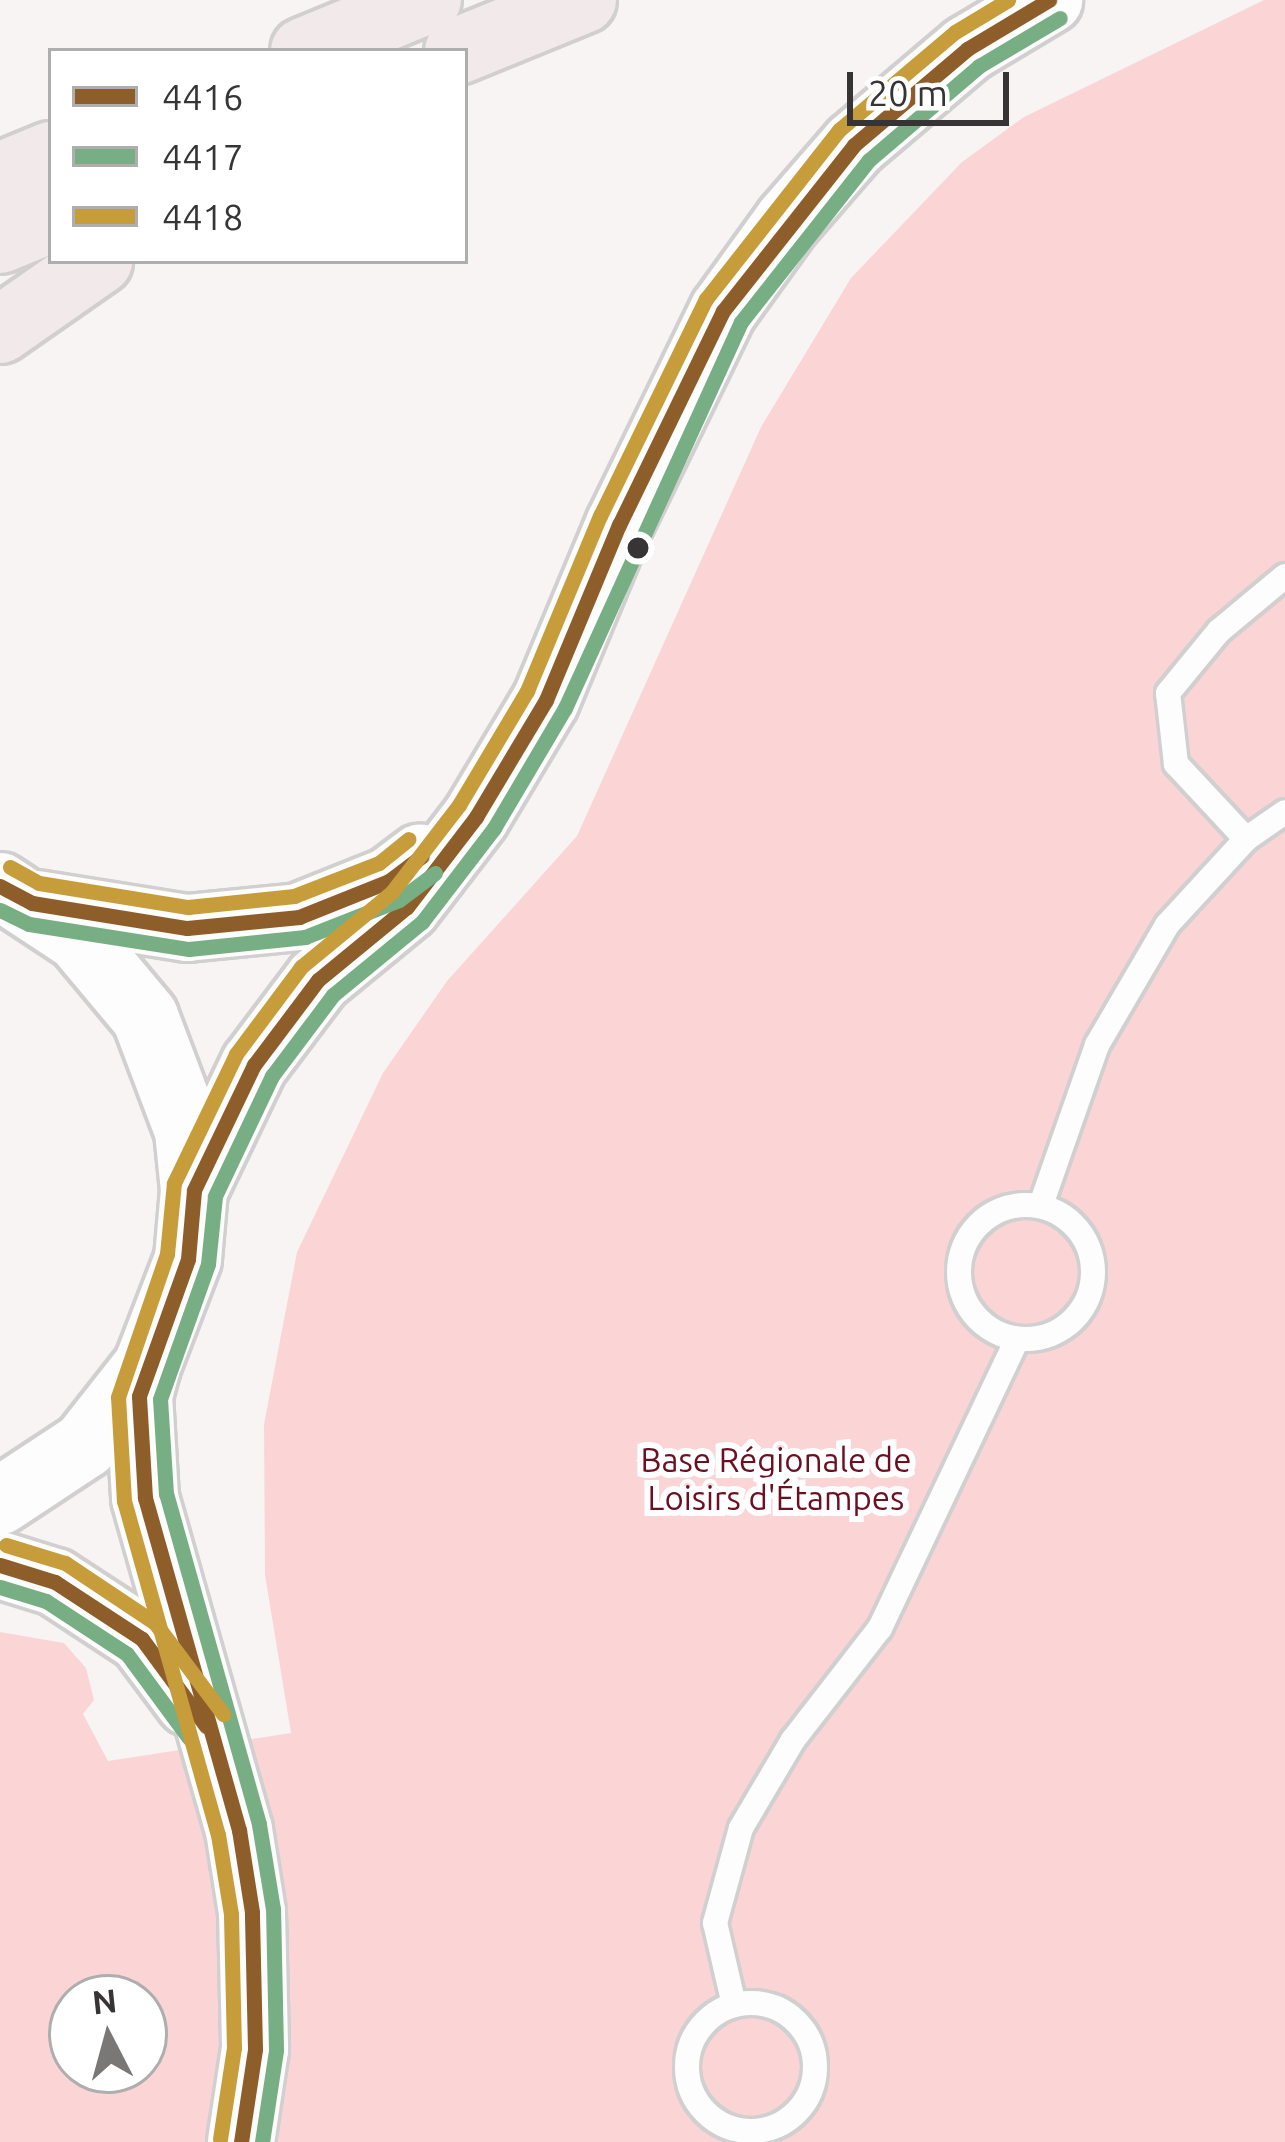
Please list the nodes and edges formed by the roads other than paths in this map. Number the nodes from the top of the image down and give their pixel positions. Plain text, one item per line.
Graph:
1 (428, 0) edge
2 (583, 0) edge
3 (1049, 0) edge
4 (311, 48) edge
5 (465, 48) edge
6 (48, 156) edge
7 (0, 176) edge
8 (48, 220) edge
9 (0, 240) edge
10 (94, 264) edge
11 (0, 330) edge
12 (1285, 576) edge
13 (1285, 812) edge
14 (476, 817) junction
15 (1246, 839) junction
16 (16, 895) edge
17 (194, 1190) junction
18 (1041, 1205) junction
19 (1017, 1339) junction
20 (147, 1366) junction
21 (0, 1502) edge
22 (0, 1565) edge
23 (206, 1724) junction
24 (734, 2005) junction
25 (241, 2142) edge

1 - 4 main road
2 - 5 main road
3 - 14 main road
6 - 7 main road
8 - 9 main road
10 - 11 main road
12 - 15 lane
13 - 15 lane
14 - 16 main road
14 - 17 main road
15 - 18 lane
16 - 17 main road
17 - 20 main road
18 - 19 lane
18 - 19 lane
19 - 24 lane
20 - 21 main road
20 - 23 main road
22 - 23 main road
23 - 25 main road
24 - 24 lane

